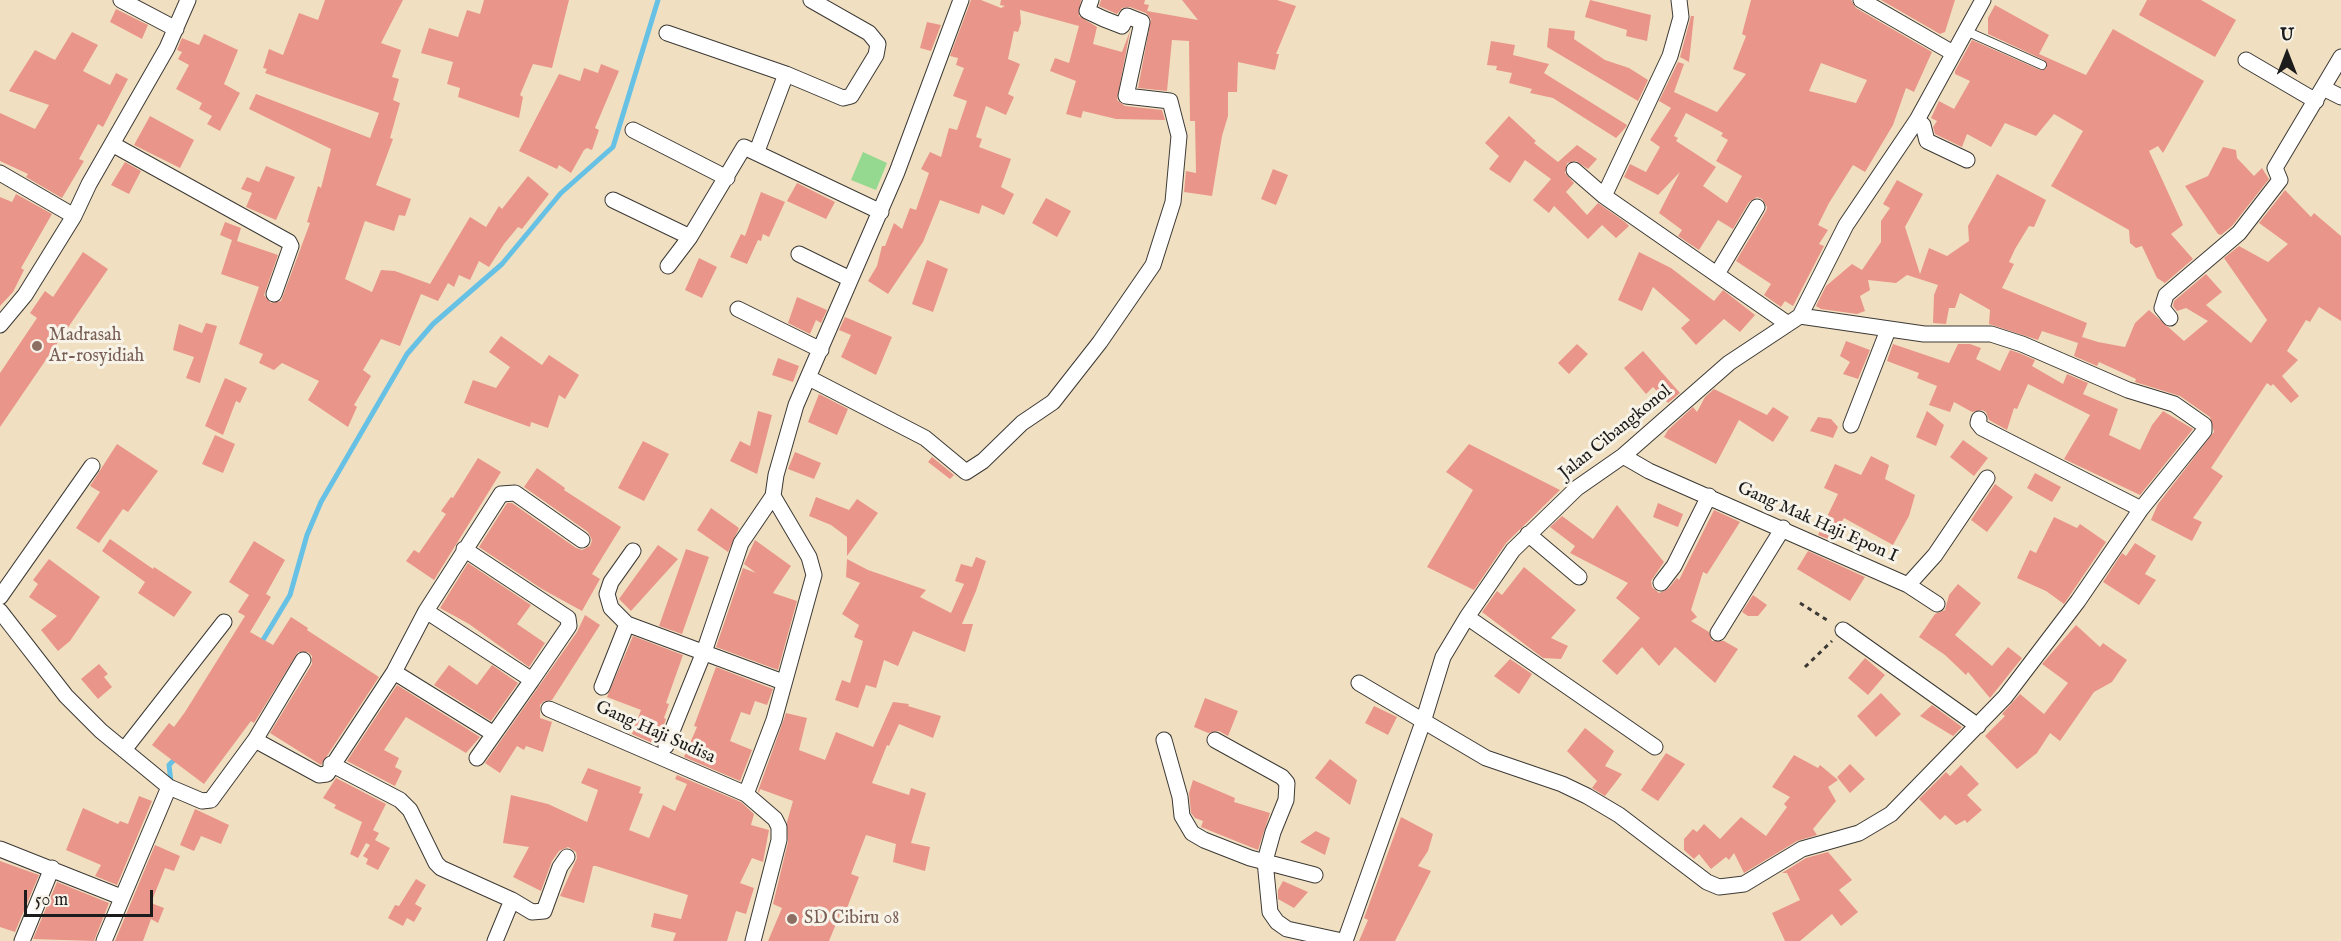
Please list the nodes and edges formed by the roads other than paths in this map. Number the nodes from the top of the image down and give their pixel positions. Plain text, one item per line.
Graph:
1 (121, 0) edge
2 (188, 0) edge
3 (811, 0) edge
4 (961, 0) edge
5 (1091, 0) edge
6 (1679, 0) edge
7 (1861, 0) edge
8 (1983, 0) edge
9 (176, 29) junction
10 (1966, 32) junction
11 (667, 33) dead end
12 (1953, 53) junction
13 (2341, 57) edge
14 (2246, 60) dead end
15 (2042, 65) dead end
16 (786, 74) junction
17 (2320, 94) junction
18 (2341, 97) edge
19 (1917, 120) junction
20 (633, 130) dead end
21 (112, 144) junction
22 (757, 151) junction
23 (1967, 160) dead end
24 (1574, 170) dead end
25 (0, 173) edge
26 (727, 178) junction
27 (1604, 196) junction
28 (613, 200) dead end
29 (1757, 207) dead end
30 (881, 212) junction
31 (74, 216) junction
32 (690, 237) junction
33 (799, 254) dead end
34 (668, 266) dead end
35 (1717, 274) junction
36 (850, 279) junction
37 (274, 294) dead end
38 (738, 309) dead end
39 (2170, 318) dead end
40 (1794, 320) junction
41 (0, 325) edge
42 (1888, 330) junction
43 (821, 350) junction
44 (809, 378) junction
45 (1979, 418) dead end
46 (1851, 425) dead end
47 (1623, 456) junction
48 (92, 466) dead end
49 (1987, 478) dead end
50 (773, 496) junction
51 (1709, 496) junction
52 (2141, 509) junction
53 (1783, 528) junction
54 (1528, 534) junction
55 (582, 540) dead end
56 (464, 549) junction
57 (633, 551) dead end
58 (1579, 577) dead end
59 (1661, 583) dead end
60 (1908, 585) junction
61 (0, 597) edge
62 (1937, 604) dead end
63 (0, 611) edge
64 (426, 611) junction
65 (1467, 617) junction
66 (224, 622) dead end
67 (627, 624) junction
68 (1843, 630) road end
69 (1718, 633) dead end
70 (704, 652) junction
71 (303, 660) dead end
72 (394, 672) junction
73 (532, 680) junction
74 (783, 682) junction
75 (1359, 683) dead end
76 (602, 687) dead end
77 (549, 709) dead end
78 (1424, 722) junction
79 (1978, 726) junction
80 (494, 734) junction
81 (255, 740) junction
82 (1164, 740) dead end
83 (1215, 740) dead end
84 (666, 746) dead end
85 (1655, 747) dead end
86 (124, 750) junction
87 (477, 758) dead end
88 (331, 764) junction
89 (169, 787) junction
90 (746, 794) junction
91 (0, 849) edge
92 (567, 857) dead end
93 (1265, 861) junction
94 (52, 868) junction
95 (1315, 874) dead end
96 (121, 897) junction
97 (512, 900) junction
98 (22, 941) edge
99 (104, 941) edge
100 (495, 941) edge
101 (753, 941) edge
102 (1344, 941) edge

1 - 9 street
2 - 9 street
3 - 16 street
4 - 30 street
5 - 44 street
6 - 27 street
7 - 12 street
8 - 10 street, Jalan Cibangkonol
9 - 21 street
10 - 12 street, Jalan Cibangkonol
10 - 15 lane
11 - 16 street
12 - 19 street, Jalan Cibangkonol
13 - 17 street
14 - 17 street
16 - 22 street
17 - 18 street
17 - 39 street
19 - 23 street
19 - 40 street, Jalan Cibangkonol
20 - 26 street
21 - 31 street
21 - 37 street
22 - 26 street
22 - 30 street
24 - 27 street
25 - 31 street
26 - 32 street
27 - 35 street
28 - 32 street
29 - 35 street
30 - 36 street
31 - 41 street
32 - 34 street
33 - 36 street
35 - 40 street
36 - 43 street
38 - 43 street
40 - 42 street
40 - 47 street, Jalan Cibangkonol
42 - 46 street
42 - 52 street
43 - 44 street
44 - 50 street
45 - 52 street
47 - 51 street, Gang Mak Haji Epon I
47 - 54 street, Jalan Cibangkonol
48 - 61 street
49 - 60 street, Gang Mak Haji Epon I
50 - 70 street
50 - 74 street
51 - 53 street, Gang Mak Haji Epon I
51 - 59 street
52 - 79 street
53 - 60 street, Gang Mak Haji Epon I
53 - 69 street
54 - 58 street
54 - 65 street, Jalan Cibangkonol
55 - 56 street
56 - 64 street
56 - 73 street
57 - 67 street
60 - 62 street
63 - 86 street
64 - 72 street
64 - 73 street
65 - 78 street, Jalan Cibangkonol
65 - 85 street
66 - 86 street
67 - 70 street
67 - 76 street
68 - 79 street
70 - 74 street
70 - 84 street
71 - 81 street
72 - 80 street
72 - 88 street
73 - 80 street
74 - 90 street
75 - 78 street
77 - 90 street, Gang Haji Sudisa
78 - 79 street
78 - 102 street, Jalan Cibangkonol
80 - 87 street
81 - 88 street
81 - 89 street
82 - 93 street
83 - 93 street
86 - 89 street
88 - 97 street
89 - 96 street
90 - 101 street, Gang Haji Sudisa
91 - 94 street
92 - 97 street
93 - 95 street
93 - 102 street
94 - 96 street
94 - 98 street
96 - 99 street
97 - 100 street

